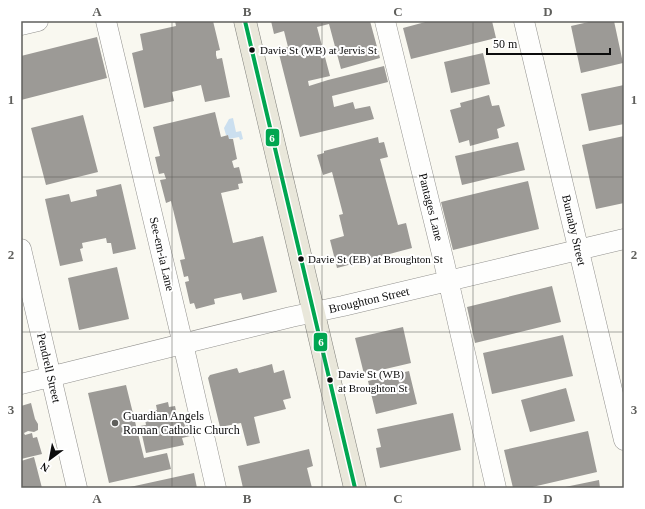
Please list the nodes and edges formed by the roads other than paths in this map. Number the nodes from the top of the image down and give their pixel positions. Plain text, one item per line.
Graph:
1 (38, 21) edge
2 (106, 21) edge
3 (245, 21) edge
4 (385, 21) edge
5 (524, 21) edge
6 (21, 25) edge
7 (624, 238) edge
8 (21, 249) edge
9 (579, 249) junction
10 (448, 281) junction
11 (314, 312) junction
12 (183, 345) junction
13 (51, 377) junction
14 (21, 384) edge
15 (624, 440) edge
16 (77, 488) edge
17 (216, 488) edge
18 (355, 488) edge
19 (496, 488) edge

1 - 6 street
2 - 12 street, See-em-ia Lane
3 - 11 main road
4 - 10 street, Pantages Lane
5 - 9 street, Burnaby Street
7 - 9 street, Broughton Street
8 - 13 street, Pendrell Street
9 - 10 street, Broughton Street
9 - 15 street, Burnaby Street
10 - 11 street, Broughton Street
10 - 19 street, Pantages Lane
11 - 12 street, Broughton Street
11 - 18 main road
12 - 13 street, Broughton Street
12 - 17 street, See-em-ia Lane
13 - 14 street, Broughton Street
13 - 16 street, Pendrell Street

